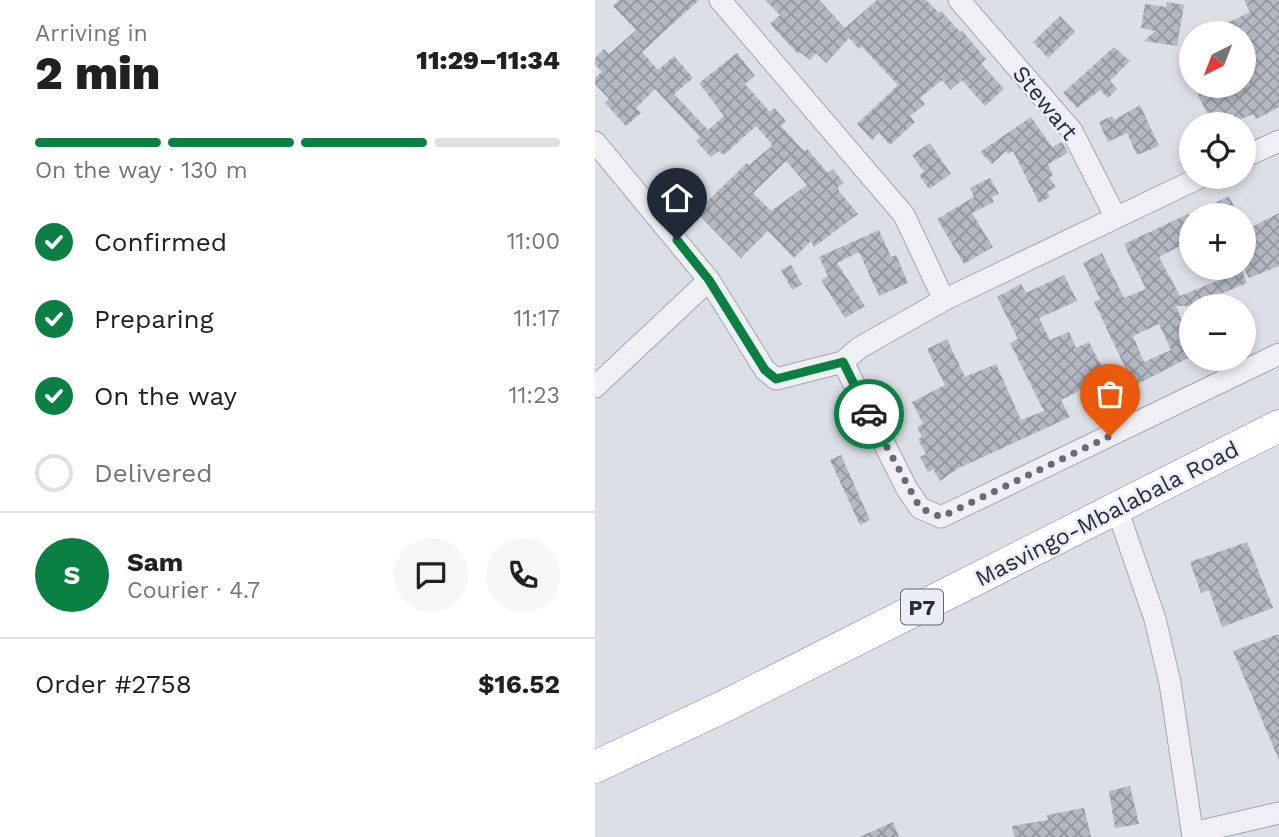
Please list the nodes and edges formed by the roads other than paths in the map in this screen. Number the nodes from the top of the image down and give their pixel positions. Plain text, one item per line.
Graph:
1 (720, 0) edge
2 (959, 0) edge
3 (1279, 141) edge
4 (595, 142) edge
5 (1256, 152) edge
6 (1179, 187) edge
7 (1115, 216) junction
8 (709, 280) junction
9 (944, 300) junction
10 (1279, 354) edge
11 (843, 362) junction
12 (595, 387) edge
13 (1279, 426) edge
14 (1117, 509) junction
15 (595, 767) edge
16 (1279, 813) edge
17 (1193, 835) edge

1 - 9 street
2 - 7 street, Stewart
3 - 5 street
4 - 8 street
6 - 7 street
7 - 9 street
8 - 11 street
8 - 12 street
9 - 11 street
10 - 11 street
13 - 14 highway, Masvingo-Mbalabala Road / P7
14 - 15 highway, Masvingo-Mbalabala Road / P7
14 - 17 street
16 - 17 street

